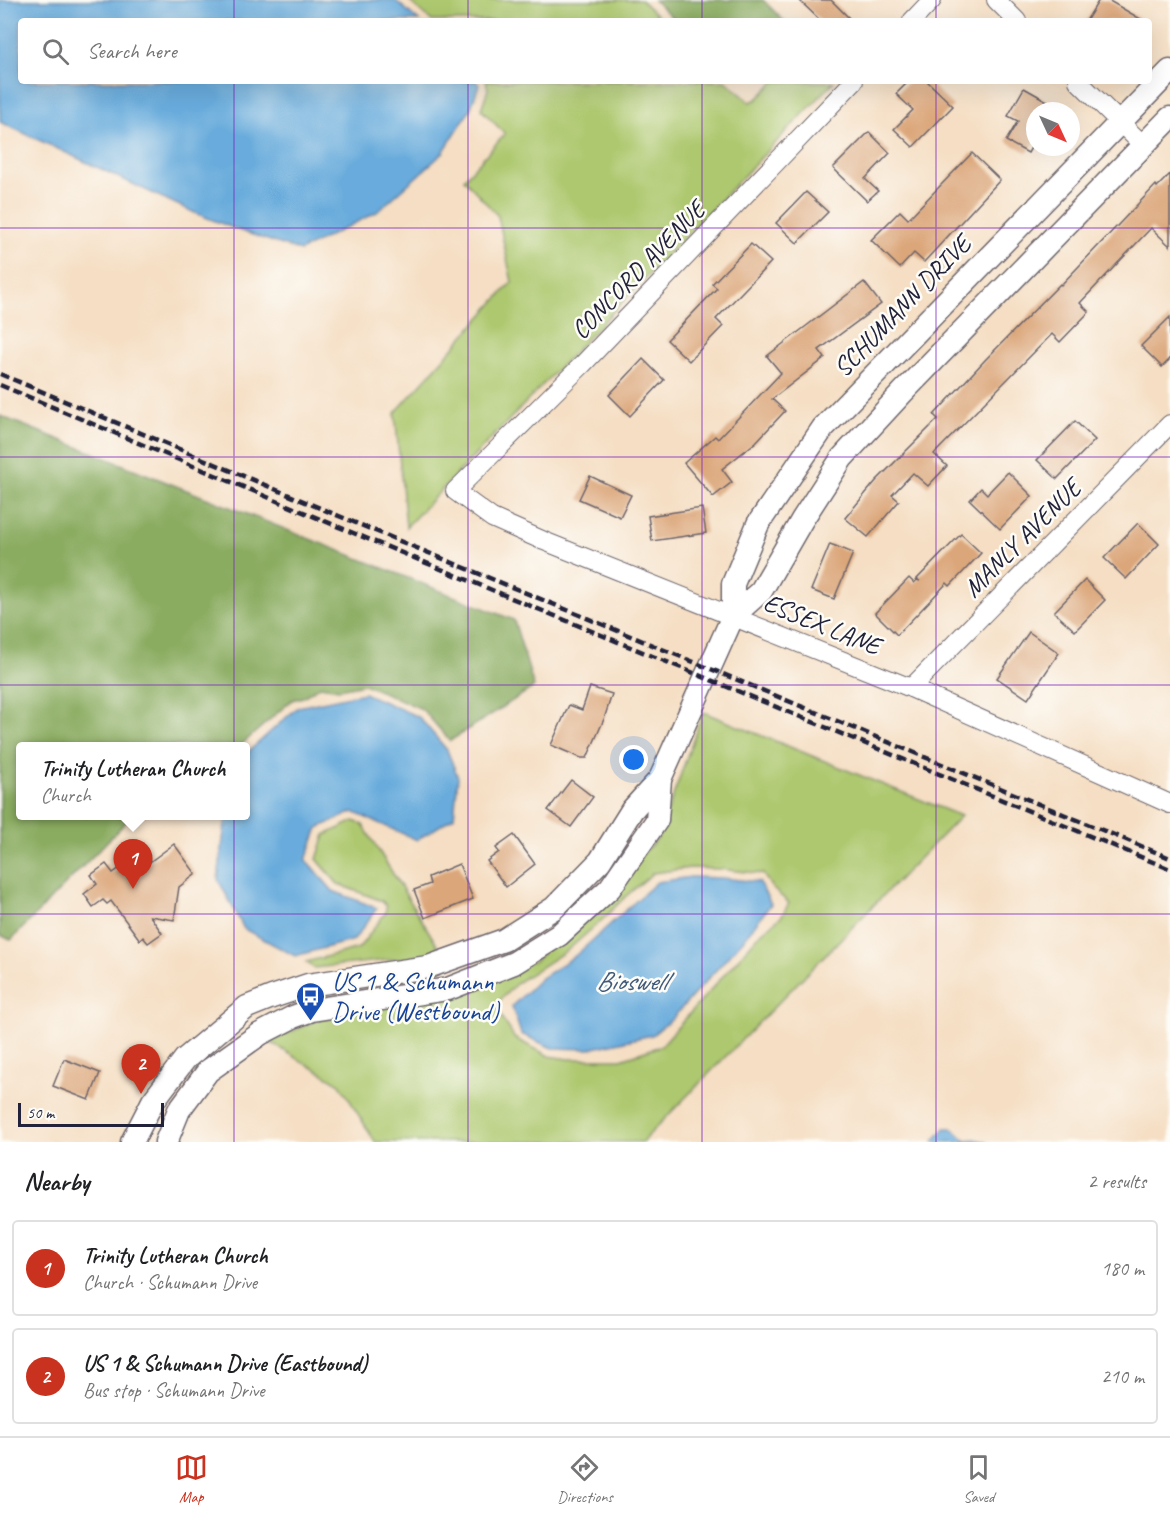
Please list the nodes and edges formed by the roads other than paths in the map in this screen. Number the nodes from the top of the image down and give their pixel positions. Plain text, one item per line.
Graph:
1 (932, 0) edge
2 (996, 0) edge
3 (915, 18) edge
4 (1014, 18) edge
5 (1170, 71) edge
6 (851, 84) edge
7 (1081, 84) edge
8 (1170, 118) edge
9 (1120, 122) junction
10 (1143, 146) junction
11 (968, 278) junction
12 (993, 299) junction
13 (1170, 424) edge
14 (823, 428) junction
15 (849, 451) junction
16 (455, 491) joint
17 (733, 616) junction
18 (911, 688) junction
19 (660, 779) junction
20 (1170, 804) edge
21 (132, 1142) edge
22 (166, 1142) edge

1 - 3 street
2 - 4 street
5 - 9 street, SCHUMANN DRIVE
6 - 16 street, CONCORD AVENUE
7 - 9 street
8 - 10 street, SCHUMANN DRIVE
9 - 10 street
9 - 11 street, SCHUMANN DRIVE
10 - 12 street, SCHUMANN DRIVE
11 - 12 street
11 - 14 street, SCHUMANN DRIVE
12 - 15 street, SCHUMANN DRIVE
13 - 18 street, MANLY AVENUE
14 - 15 street
14 - 17 street, SCHUMANN DRIVE
15 - 17 street, SCHUMANN DRIVE
16 - 17 street, ESSEX LANE
17 - 18 street, ESSEX LANE
17 - 19 street, SCHUMANN DRIVE
18 - 20 street, ESSEX LANE
19 - 21 street, SCHUMANN DRIVE
19 - 22 street, SCHUMANN DRIVE

